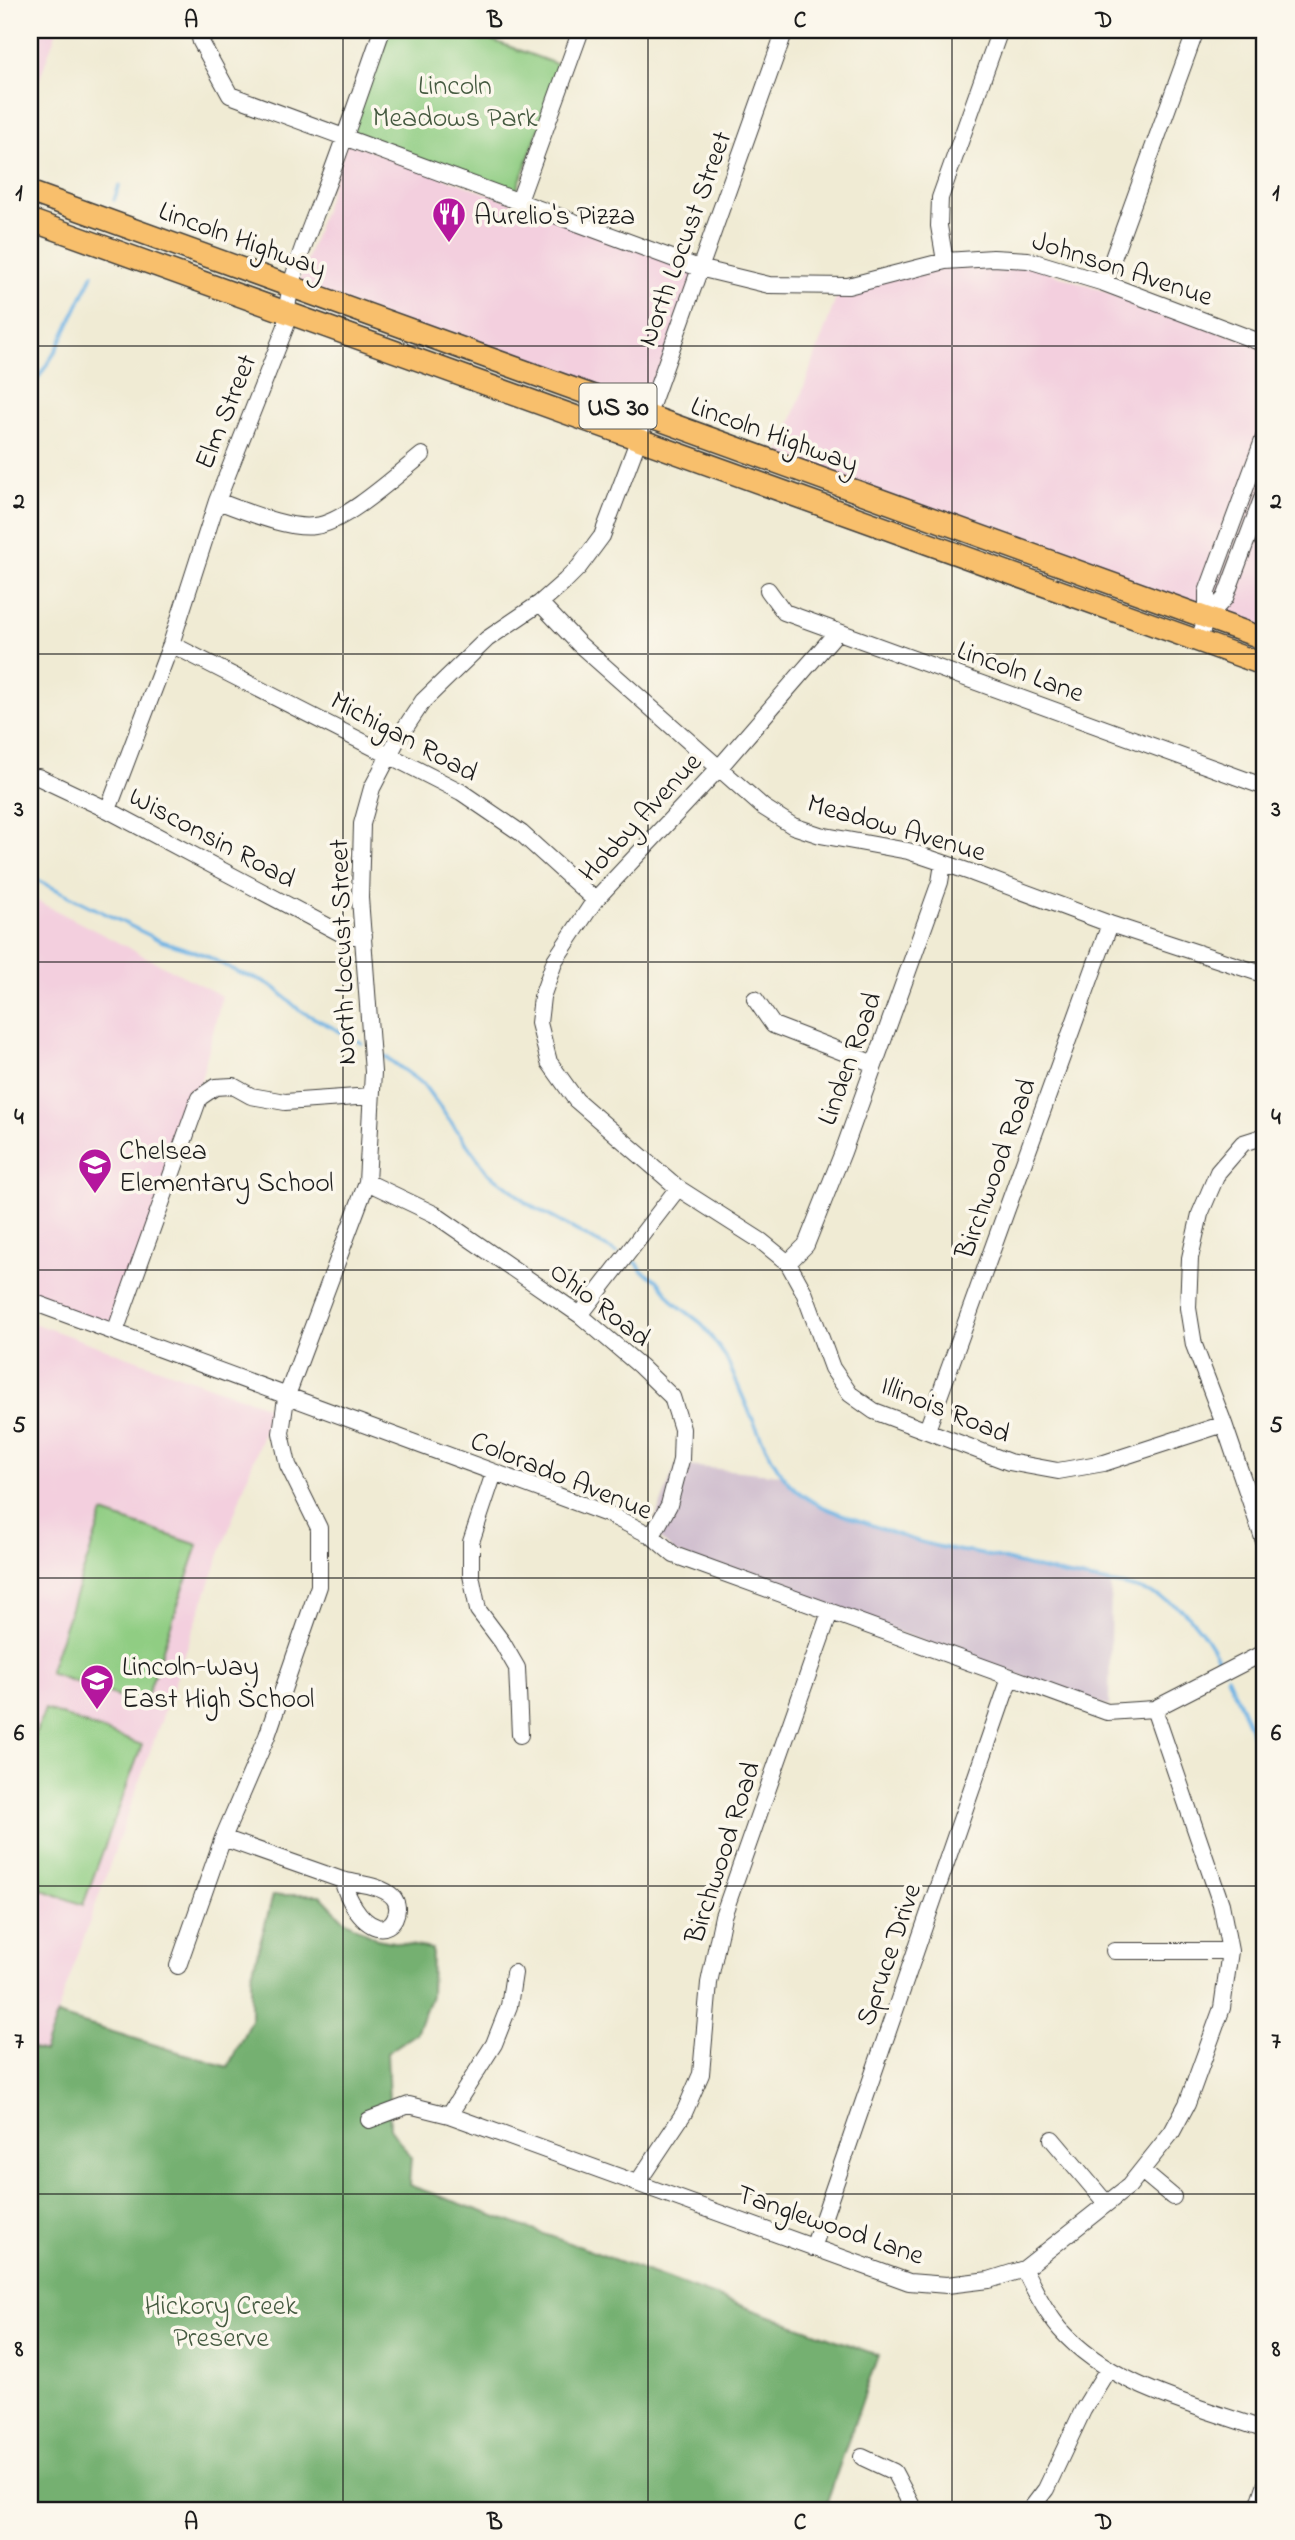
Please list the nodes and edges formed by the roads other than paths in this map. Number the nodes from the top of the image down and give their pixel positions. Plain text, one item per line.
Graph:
1 (198, 30) edge
2 (382, 30) edge
3 (581, 30) edge
4 (785, 30) edge
5 (1000, 30) edge
6 (1196, 30) edge
7 (345, 137) junction
8 (30, 192) edge
9 (519, 201) junction
10 (30, 220) edge
11 (945, 261) junction
12 (699, 268) junction
13 (1104, 283) junction
14 (293, 286) junction
15 (286, 311) junction
16 (1265, 344) edge
17 (647, 417) junction
18 (1265, 435) edge
19 (638, 439) junction
20 (422, 455) dead end
21 (1265, 491) edge
22 (217, 500) junction
23 (768, 590) dead end
24 (540, 603) junction
25 (1207, 618) junction
26 (838, 632) junction
27 (1265, 639) edge
28 (1198, 641) junction
29 (171, 643) junction
30 (1265, 665) edge
31 (390, 755) junction
32 (719, 768) junction
33 (37, 777) dead end
34 (1265, 787) edge
35 (108, 810) junction
36 (943, 864) junction
37 (596, 900) junction
38 (1110, 924) junction
39 (364, 936) junction
40 (1265, 975) edge
41 (755, 999) dead end
42 (549, 1062) joint
43 (874, 1064) junction
44 (371, 1096) junction
45 (1265, 1136) edge
46 (366, 1182) junction
47 (678, 1188) junction
48 (788, 1263) junction
49 (30, 1301) edge
50 (580, 1315) junction
51 (115, 1332) junction
52 (286, 1398) junction
53 (1224, 1424) junction
54 (927, 1430) junction
55 (494, 1473) junction
56 (652, 1536) junction
57 (1265, 1544) edge
58 (831, 1612) junction
59 (1265, 1652) edge
60 (1010, 1678) junction
61 (1154, 1709) junction
62 (520, 1735) dead end
63 (223, 1838) junction
64 (342, 1880) dead end
65 (1114, 1951) dead end
66 (1230, 1951) junction
67 (178, 1966) dead end
68 (514, 1973) dead end
69 (449, 2115) junction
70 (369, 2120) dead end
71 (1052, 2139) dead end
72 (1142, 2171) junction
73 (638, 2182) junction
74 (1173, 2197) dead end
75 (1106, 2203) junction
76 (813, 2248) junction
77 (1024, 2269) junction
78 (1108, 2369) junction
79 (1265, 2430) edge
80 (862, 2457) dead end
81 (1265, 2486) edge
82 (914, 2510) edge
83 (1030, 2510) edge
84 (1257, 2510) edge

1 - 7 street, Johnson Avenue
2 - 7 street, Elm Street
3 - 9 street
4 - 12 street, North Locust Street
5 - 11 street
6 - 13 street
7 - 9 street, Johnson Avenue
7 - 14 street, Elm Street
8 - 14 main road, Lincoln Highway / US 30
9 - 12 street, Johnson Avenue
10 - 15 main road, Lincoln Highway / US 30
11 - 12 street, Johnson Avenue
11 - 13 street, Johnson Avenue
12 - 17 street, North Locust Street
13 - 16 street, Johnson Avenue
14 - 15 street, Elm Street
14 - 17 main road, Lincoln Highway / US 30
15 - 19 main road, Lincoln Highway / US 30
15 - 22 street, Elm Street
17 - 19 street, North Locust Street
17 - 25 main road, Lincoln Highway / US 30
18 - 25 street
19 - 24 street, North Locust Street
19 - 28 main road, Lincoln Highway / US 30
20 - 22 street
21 - 25 street
22 - 29 street, Elm Street
23 - 26 street, Lincoln Lane
24 - 31 street, North Locust Street
24 - 32 street, Meadow Avenue
25 - 27 main road, Lincoln Highway / US 30
25 - 28 street
26 - 32 street, Hobby Avenue
26 - 34 street, Lincoln Lane
28 - 30 main road, Lincoln Highway / US 30
29 - 31 street, Michigan Road
29 - 35 street, Elm Street
31 - 37 street, Michigan Road
31 - 39 street, North Locust Street
32 - 36 street, Meadow Avenue
32 - 37 street, Hobby Avenue
33 - 35 street, Wisconsin Road
35 - 39 street, Wisconsin Road
36 - 38 street, Meadow Avenue
36 - 43 street, Linden Road
37 - 42 street, Hobby Avenue
38 - 40 street, Meadow Avenue
38 - 54 street, Birchwood Road
39 - 44 street, North Locust Street
41 - 43 street
42 - 47 street, Illinois Road
43 - 48 street, Linden Road
44 - 46 street, North Locust Street
44 - 51 street
45 - 53 street
46 - 50 street, Ohio Road
46 - 52 street, North Locust Street
47 - 48 street, Illinois Road
47 - 50 street
48 - 54 street, Illinois Road
49 - 51 street, Colorado Avenue
50 - 56 street, Ohio Road
51 - 52 street, Colorado Avenue
52 - 55 street, Colorado Avenue
52 - 63 street, North Locust Street
53 - 54 street, Illinois Road
53 - 57 street
55 - 56 street, Colorado Avenue
55 - 62 street
56 - 58 street, Colorado Avenue
58 - 60 street, Colorado Avenue
58 - 73 street, Birchwood Road
59 - 61 street
60 - 61 street, Colorado Avenue
60 - 76 street, Spruce Drive
61 - 66 street, Tanglewood Lane
63 - 64 street
63 - 67 street, North Locust Street
65 - 66 street
66 - 72 street, Tanglewood Lane
68 - 69 street
69 - 70 street, Tanglewood Lane
69 - 73 street, Tanglewood Lane
71 - 75 street
72 - 74 street
72 - 75 street, Tanglewood Lane
73 - 76 street, Tanglewood Lane
75 - 77 street, Tanglewood Lane
76 - 77 street, Tanglewood Lane
77 - 78 street
78 - 79 street
78 - 83 street
80 - 82 street
81 - 84 street

